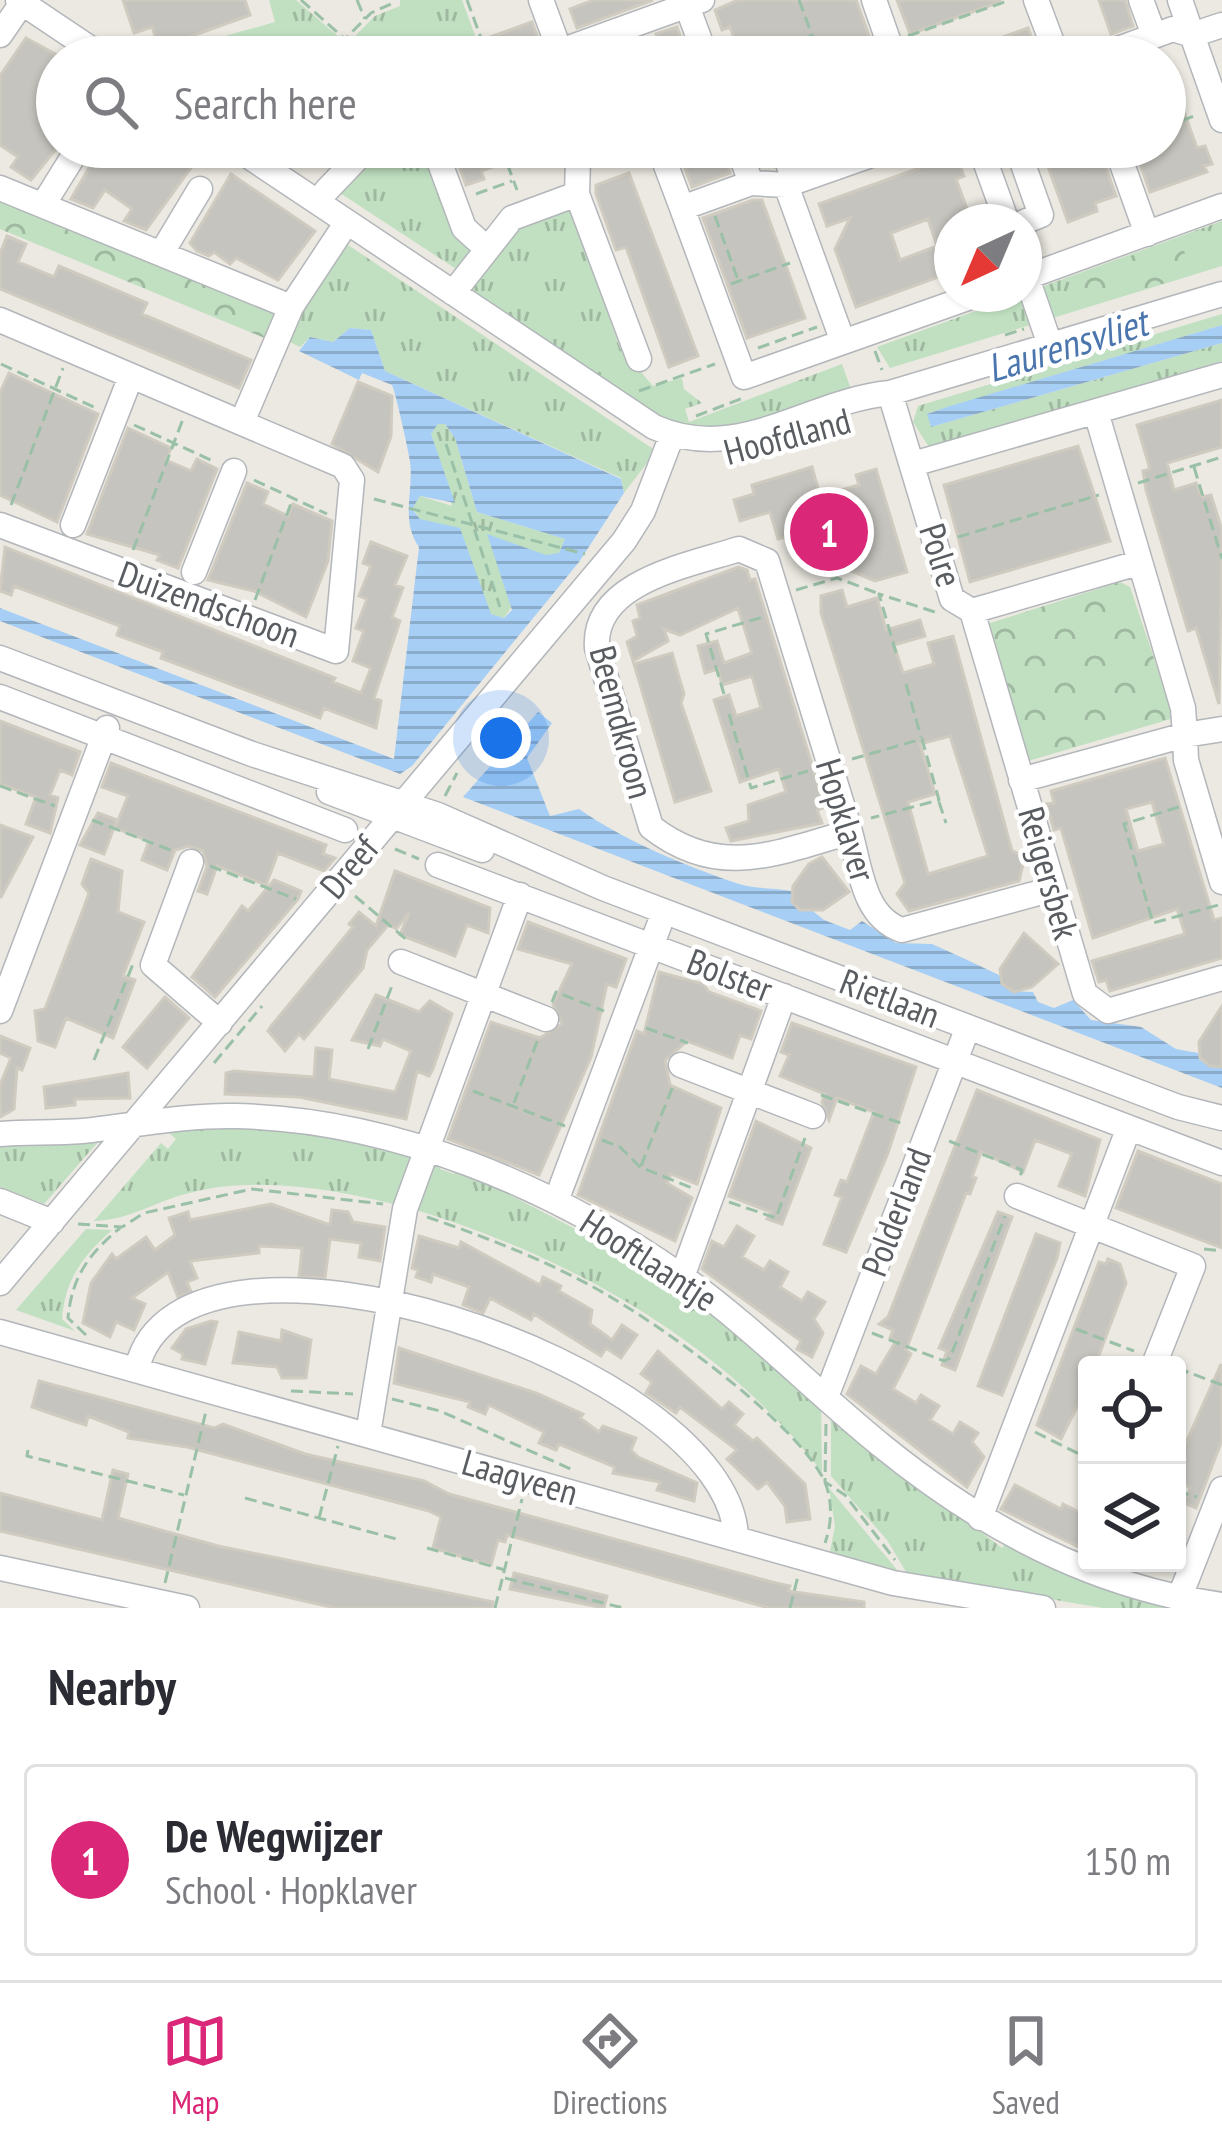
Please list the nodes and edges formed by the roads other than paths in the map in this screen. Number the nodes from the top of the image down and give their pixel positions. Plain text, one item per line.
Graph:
1 (542, 0) edge
2 (874, 0) edge
3 (1036, 0) edge
4 (1141, 0) edge
5 (1180, 0) edge
6 (20, 1) edge
7 (694, 3) edge
8 (1222, 25) edge
9 (0, 35) edge
10 (1154, 35) joint
11 (1192, 35) junction
12 (72, 36) edge
13 (551, 36) edge
14 (606, 36) edge
15 (701, 36) edge
16 (887, 36) edge
17 (1050, 36) edge
18 (1220, 114) edge
19 (66, 168) edge
20 (266, 168) edge
21 (348, 168) edge
22 (442, 168) edge
23 (583, 168) edge
24 (667, 168) edge
25 (746, 168) edge
26 (787, 168) edge
27 (835, 168) edge
28 (988, 168) edge
29 (1024, 168) edge
30 (1123, 168) edge
31 (751, 183) junction
32 (790, 184) junction
33 (0, 188) edge
34 (200, 188) dead end
35 (326, 191) dead end
36 (577, 194) junction
37 (1001, 204) edge
38 (1037, 204) edge
39 (43, 206) junction
40 (1222, 206) edge
41 (682, 208) junction
42 (347, 222) junction
43 (1147, 234) junction
44 (486, 248) junction
45 (161, 254) junction
46 (1042, 269) edge
47 (454, 293) junction
48 (1222, 293) edge
49 (291, 308) junction
50 (937, 312) edge
51 (1038, 312) edge
52 (2, 326) edge
53 (1050, 345) junction
54 (852, 348) junction
55 (639, 359) dead end
56 (1222, 375) edge
57 (130, 376) junction
58 (890, 393) junction
59 (1096, 412) junction
60 (242, 422) junction
61 (677, 427) junction
62 (913, 464) junction
63 (234, 471) road end
64 (73, 525) dead end
65 (2, 526) edge
66 (753, 552) joint
67 (1138, 563) junction
68 (194, 572) dead end
69 (574, 598) junction
70 (964, 607) junction
71 (600, 622) junction
72 (0, 658) edge
73 (0, 697) edge
74 (1222, 729) edge
75 (105, 732) junction
76 (1185, 735) junction
77 (1021, 780) junction
78 (397, 810) junction
79 (345, 830) dead end
80 (850, 832) junction
81 (185, 857) road end
82 (438, 865) road end
83 (1222, 882) edge
84 (1053, 889) junction
85 (520, 895) junction
86 (664, 912) junction
87 (653, 945) junction
88 (404, 952) road end
89 (1222, 978) edge
90 (482, 994) junction
91 (784, 997) junction
92 (550, 1008) road end
93 (0, 1011) edge
94 (220, 1023) junction
95 (968, 1027) junction
96 (954, 1063) junction
97 (681, 1065) road end
98 (750, 1091) junction
99 (817, 1105) road end
100 (1178, 1107) junction
101 (1222, 1118) edge
102 (136, 1123) junction
103 (1128, 1130) junction
104 (1222, 1130) edge
105 (0, 1134) edge
106 (424, 1149) junction
107 (1222, 1163) edge
108 (1016, 1196) road end
109 (0, 1201) edge
110 (556, 1201) junction
111 (65, 1223) junction
112 (1092, 1226) junction
113 (682, 1277) junction
114 (0, 1282) edge
115 (390, 1298) junction
116 (0, 1333) edge
117 (1165, 1356) edge
118 (137, 1368) junction
119 (826, 1397) junction
120 (356, 1431) junction
121 (1222, 1489) edge
122 (980, 1518) junction
123 (736, 1538) junction
124 (0, 1568) edge
125 (898, 1592) edge
126 (1179, 1599) junction
127 (1222, 1605) edge
128 (187, 1608) edge
129 (1043, 1608) edge

1 - 13 street
2 - 16 street
3 - 17 street
4 - 10 street
5 - 11 street
6 - 9 street
6 - 12 street
7 - 14 street
7 - 15 street
8 - 11 street
10 - 11 street
11 - 18 street
19 - 39 street
20 - 42 street, Hoofdland
21 - 35 street
22 - 44 street
23 - 36 street
24 - 41 street
25 - 31 street
26 - 32 street
27 - 32 street
28 - 37 street
29 - 38 street
30 - 43 street
31 - 32 street
31 - 41 street
32 - 54 street
33 - 39 street
34 - 45 street
36 - 44 street
36 - 55 street
39 - 45 street
40 - 43 street
41 - 54 street
42 - 47 street, Hoofdland
42 - 49 street
43 - 46 street
44 - 47 street
45 - 49 street
47 - 61 street, Hoofdland
48 - 53 street, Hoofdland
49 - 60 street
50 - 54 street
51 - 53 street
52 - 57 street
53 - 58 street, Hoofdland
56 - 59 street
57 - 60 street
57 - 64 street
58 - 61 street, Hoofdland
58 - 62 street, Polre
59 - 62 street
59 - 67 street
60 - 65 street, Duizendschoon
61 - 69 street, Dreef
62 - 70 street, Polre
63 - 68 street
66 - 71 street, Beemdkroon
66 - 80 street, Hopklaver
67 - 70 street, Polre
67 - 76 street
69 - 71 street, Beemdkroon
69 - 78 street, Dreef
70 - 77 street, Reigersbek
71 - 80 street, Beemdkroon
72 - 78 street, Rietlaan
73 - 75 street
74 - 76 street
75 - 79 street
75 - 93 street
76 - 77 street
76 - 83 street
77 - 84 street, Reigersbek
78 - 86 street, Rietlaan
78 - 94 street, Dreef
80 - 84 street, Hopklaver
81 - 94 street
82 - 85 street, Bolster
84 - 89 street, Reigersbek
85 - 87 street, Bolster
85 - 90 street
86 - 87 street
86 - 95 street, Rietlaan
87 - 91 street, Bolster
87 - 110 street
88 - 90 street
90 - 92 street
90 - 106 street
91 - 96 street, Bolster
91 - 98 street
94 - 102 street, Dreef
95 - 96 street, Polderland
95 - 100 street, Rietlaan
96 - 103 street, Bolster
96 - 119 street, Polderland
97 - 98 street
98 - 99 street
98 - 113 street
100 - 101 street, Rietlaan
100 - 104 street, Rietlaan
102 - 105 street, Hooftlaantje
102 - 106 street, Hooftlaantje
102 - 111 street, Dreef
103 - 107 street, Bolster
103 - 112 street
106 - 110 street, Hooftlaantje
106 - 115 street
108 - 112 street
109 - 111 street
110 - 113 street, Hooftlaantje
111 - 114 street, Dreef
112 - 117 street
112 - 122 street
113 - 119 street, Hooftlaantje
115 - 118 street
115 - 120 street
115 - 123 street
116 - 118 street, Laagveen
118 - 120 street, Laagveen
119 - 122 street, Hooftlaantje
120 - 123 street, Laagveen
121 - 126 street
122 - 126 street, Hooftlaantje
123 - 125 street, Laagveen
124 - 128 street
125 - 129 street, Laagveen
126 - 127 street, Hooftlaantje

